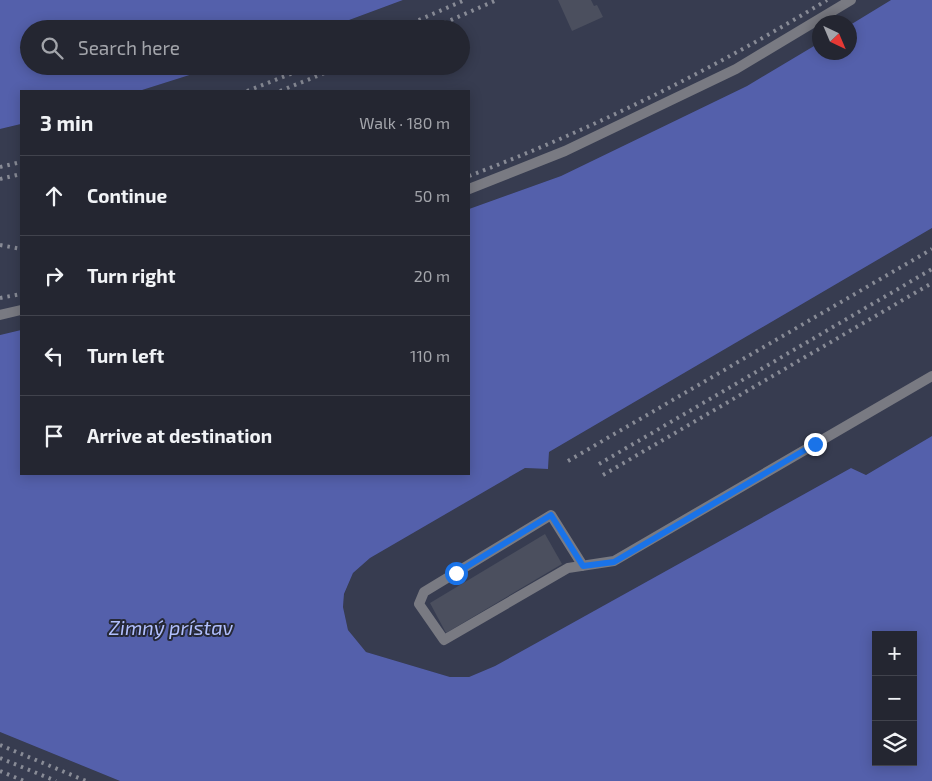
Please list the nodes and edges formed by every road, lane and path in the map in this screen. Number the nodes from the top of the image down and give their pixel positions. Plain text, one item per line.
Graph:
1 (851, 0) edge
2 (470, 188) edge
3 (20, 310) edge
4 (0, 314) edge
5 (932, 376) edge
6 (583, 566) junction

1 - 2 lane
3 - 4 lane
5 - 6 lane
6 - 6 lane

